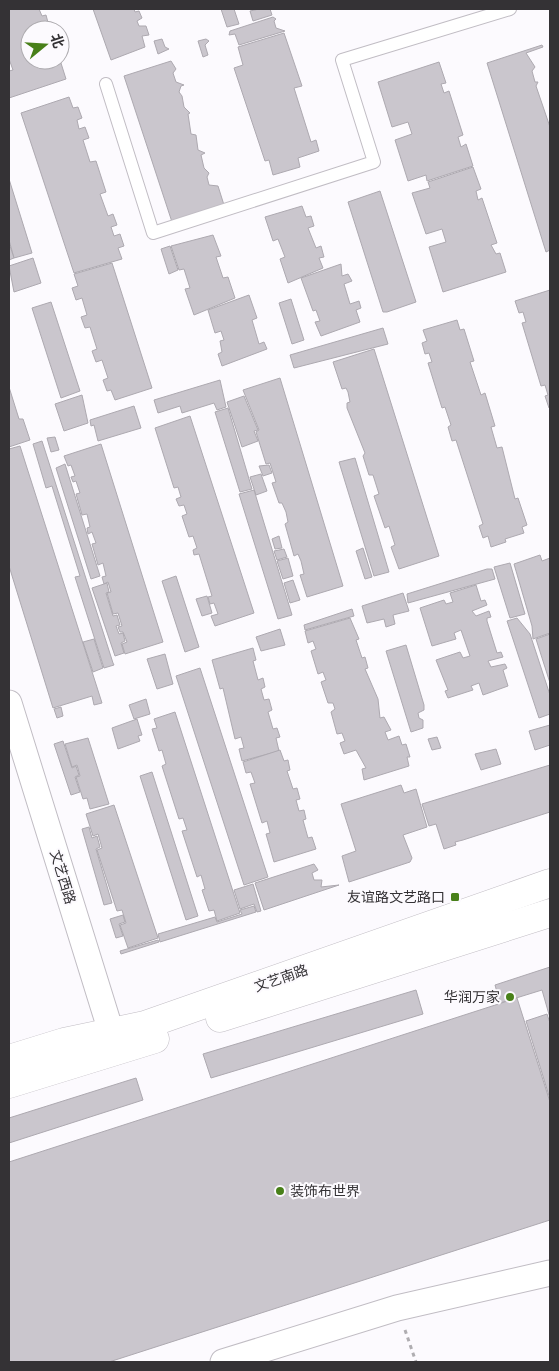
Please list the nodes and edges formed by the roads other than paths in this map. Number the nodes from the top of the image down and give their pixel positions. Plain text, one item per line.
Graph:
1 (510, 9) edge
2 (106, 84) dead end
3 (9, 703) edge
4 (550, 883) edge
5 (550, 913) edge
6 (114, 1042) junction
7 (9, 1059) edge
8 (9, 1084) edge
9 (550, 1273) edge
10 (223, 1362) edge

1 - 2 lane
3 - 6 street, 文艺西路
4 - 6 main road, 文艺南路
5 - 6 main road, 文艺南路
6 - 7 main road, 文艺南路
6 - 8 main road, 文艺南路
9 - 10 street

